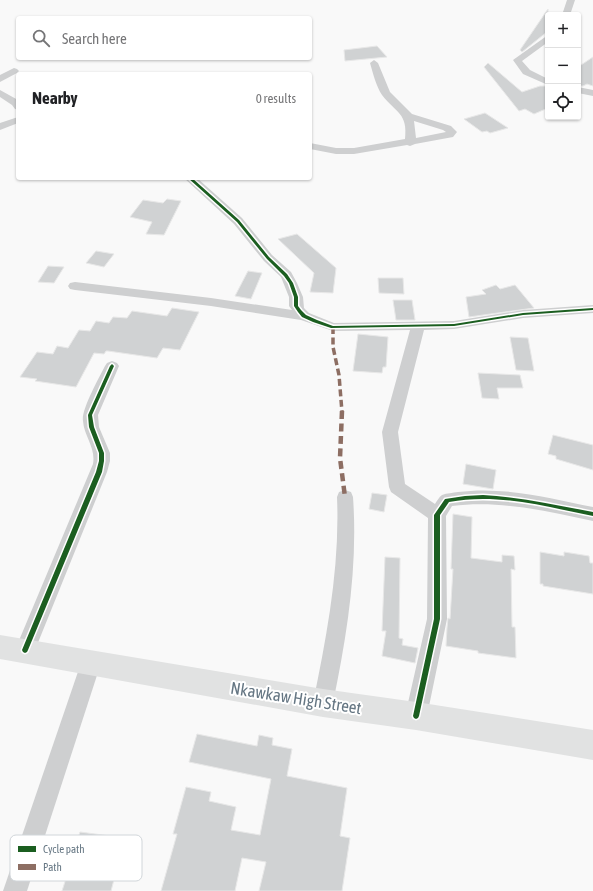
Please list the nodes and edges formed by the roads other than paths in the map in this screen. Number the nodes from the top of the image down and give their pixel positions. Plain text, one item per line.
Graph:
1 (571, 0) edge
2 (567, 12) edge
3 (545, 40) edge
4 (374, 63) dead end
5 (14, 71) dead end
6 (0, 79) edge
7 (545, 81) edge
8 (581, 91) edge
9 (0, 93) edge
10 (593, 93) edge
11 (16, 103) edge
12 (408, 116) junction
13 (16, 121) edge
14 (0, 127) edge
15 (410, 142) junction
16 (312, 146) edge
17 (192, 180) edge
18 (75, 286) dead end
19 (593, 309) edge
20 (304, 316) junction
21 (418, 326) junction
22 (112, 366) dead end
23 (345, 497) dead end
24 (593, 514) edge
25 (437, 515) junction
26 (12, 648) edge
27 (91, 663) junction
28 (322, 703) junction
29 (416, 716) junction
30 (593, 745) edge
31 (34, 835) edge
32 (18, 881) edge
33 (15, 891) edge

1 - 2 street
3 - 7 street
4 - 12 street
5 - 6 street
8 - 10 street
9 - 11 street
12 - 15 street
12 - 15 street
13 - 14 street
15 - 16 street
17 - 20 street
18 - 20 street
19 - 21 street
20 - 21 street
21 - 25 street
22 - 26 street
23 - 28 street
24 - 25 street
25 - 29 street
26 - 27 main road, Nkawkaw High Street
27 - 28 main road, Nkawkaw High Street
27 - 31 street
28 - 29 main road, Nkawkaw High Street
29 - 30 main road, Nkawkaw High Street
32 - 33 street

